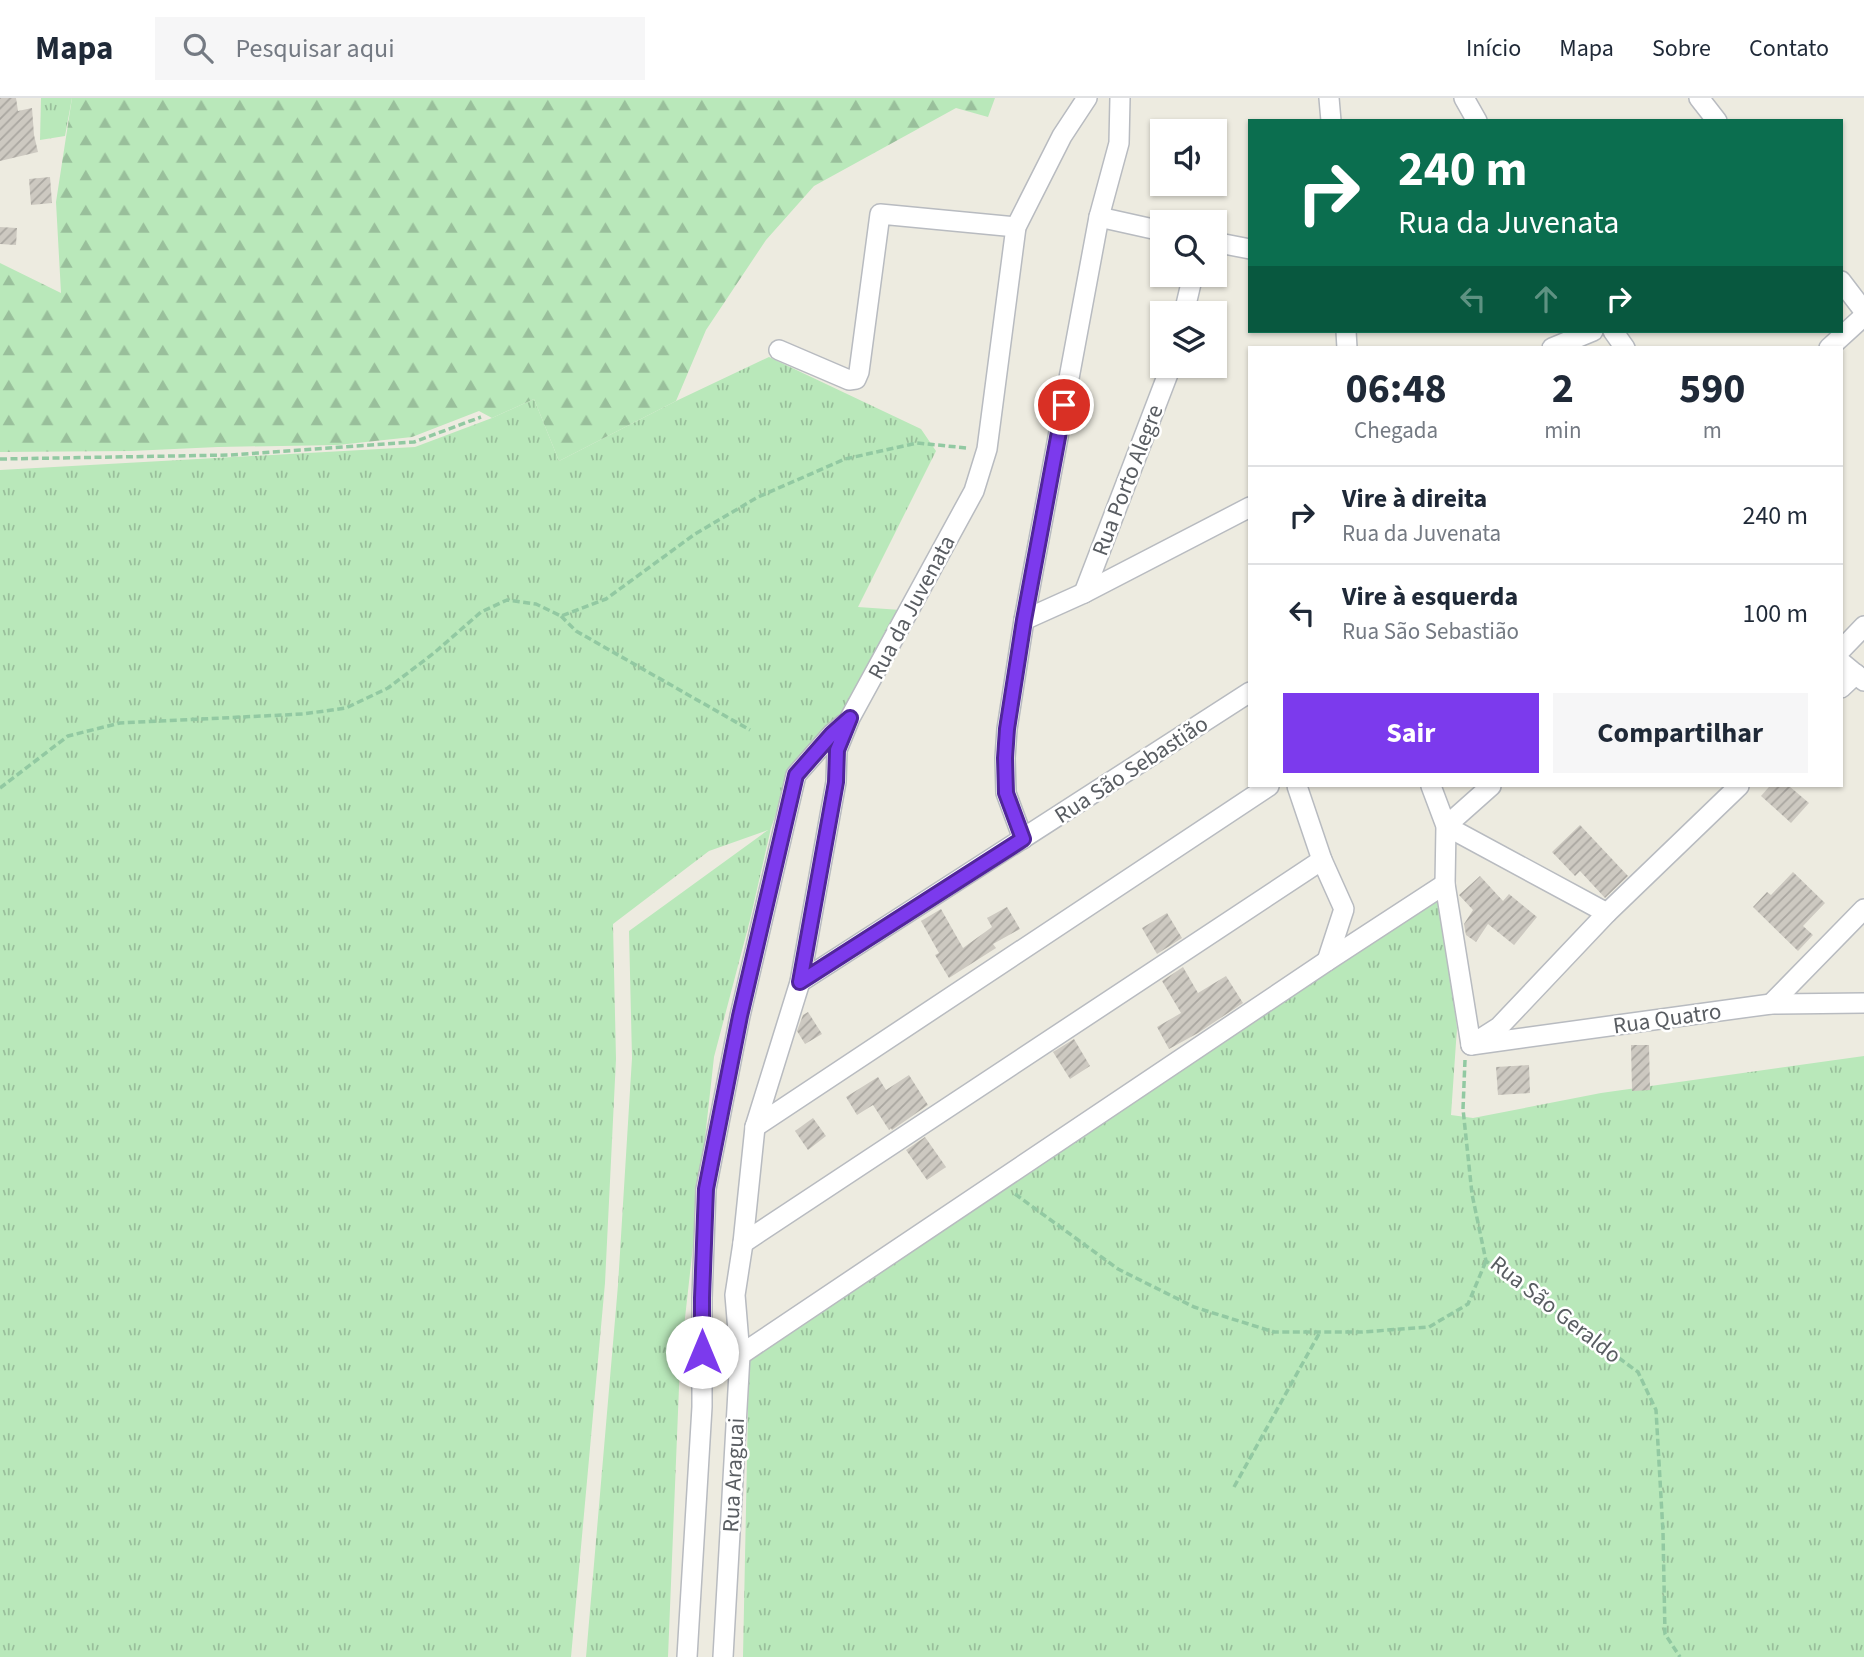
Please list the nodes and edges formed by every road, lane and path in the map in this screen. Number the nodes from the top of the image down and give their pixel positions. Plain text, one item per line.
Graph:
1 (1087, 98) edge
2 (1120, 98) edge
3 (1329, 98) edge
4 (1464, 98) edge
5 (1699, 98) edge
6 (1331, 119) edge
7 (1476, 119) edge
8 (1715, 119) edge
9 (1099, 216) junction
10 (1016, 227) junction
11 (1150, 228) edge
12 (1227, 245) edge
13 (1248, 249) edge
14 (1843, 284) edge
15 (1864, 314) edge
16 (1588, 333) edge
17 (1557, 346) edge
18 (1831, 346) edge
19 (779, 350) dead end
20 (1166, 378) edge
21 (481, 417) dead end
22 (988, 449) junction
23 (0, 460) edge
24 (1248, 508) edge
25 (1084, 593) junction
26 (561, 616) junction
27 (1024, 620) junction
28 (1864, 626) edge
29 (1843, 648) edge
30 (1248, 693) edge
31 (850, 718) junction
32 (750, 730) dead end
33 (1267, 787) edge
34 (1297, 787) edge
35 (1431, 787) edge
36 (1490, 787) edge
37 (1738, 787) edge
38 (0, 788) edge
39 (1446, 826) junction
40 (1023, 839) junction
41 (1322, 860) junction
42 (1445, 884) junction
43 (1864, 909) edge
44 (1607, 913) junction
45 (1327, 961) junction
46 (800, 982) junction
47 (1864, 1003) edge
48 (1771, 1004) junction
49 (1471, 1045) junction
50 (755, 1127) junction
51 (999, 1182) junction
52 (743, 1242) junction
53 (1486, 1261) junction
54 (1320, 1332) junction
55 (740, 1355) junction
56 (1234, 1487) dead end
57 (687, 1657) edge
58 (723, 1657) edge
59 (1680, 1657) edge

1 - 10 street, Rua da Juvenata
2 - 9 street
3 - 6 street
4 - 7 street
5 - 8 street
9 - 11 street
9 - 27 street
10 - 19 street
10 - 22 street, Rua da Juvenata
12 - 13 street
14 - 15 street
15 - 18 street
16 - 17 street
20 - 25 street, Rua Porto Alegre
21 - 23 path
22 - 26 path
22 - 31 street, Rua da Juvenata
24 - 25 street
25 - 27 street
26 - 32 path
26 - 38 path
27 - 40 street
28 - 29 street
30 - 40 street, Rua São Sebastião
31 - 46 street, Rua da Juvenata
31 - 57 street
33 - 50 street
34 - 41 street
35 - 39 street
36 - 39 street
37 - 44 street
39 - 42 street
39 - 44 street
40 - 46 street, Rua São Sebastião
41 - 45 street
41 - 52 street
42 - 45 street
42 - 49 street
43 - 48 street
44 - 49 street
45 - 51 street
46 - 50 street, Rua da Juvenata
47 - 48 street, Rua Quatro
48 - 49 street, Rua Quatro
49 - 53 path, Rua São Geraldo
50 - 52 street, Rua Araguai
51 - 54 path
51 - 55 street
52 - 55 street, Rua Araguai
53 - 54 path
53 - 59 path, Rua São Geraldo
54 - 56 path
55 - 58 street, Rua Araguai

